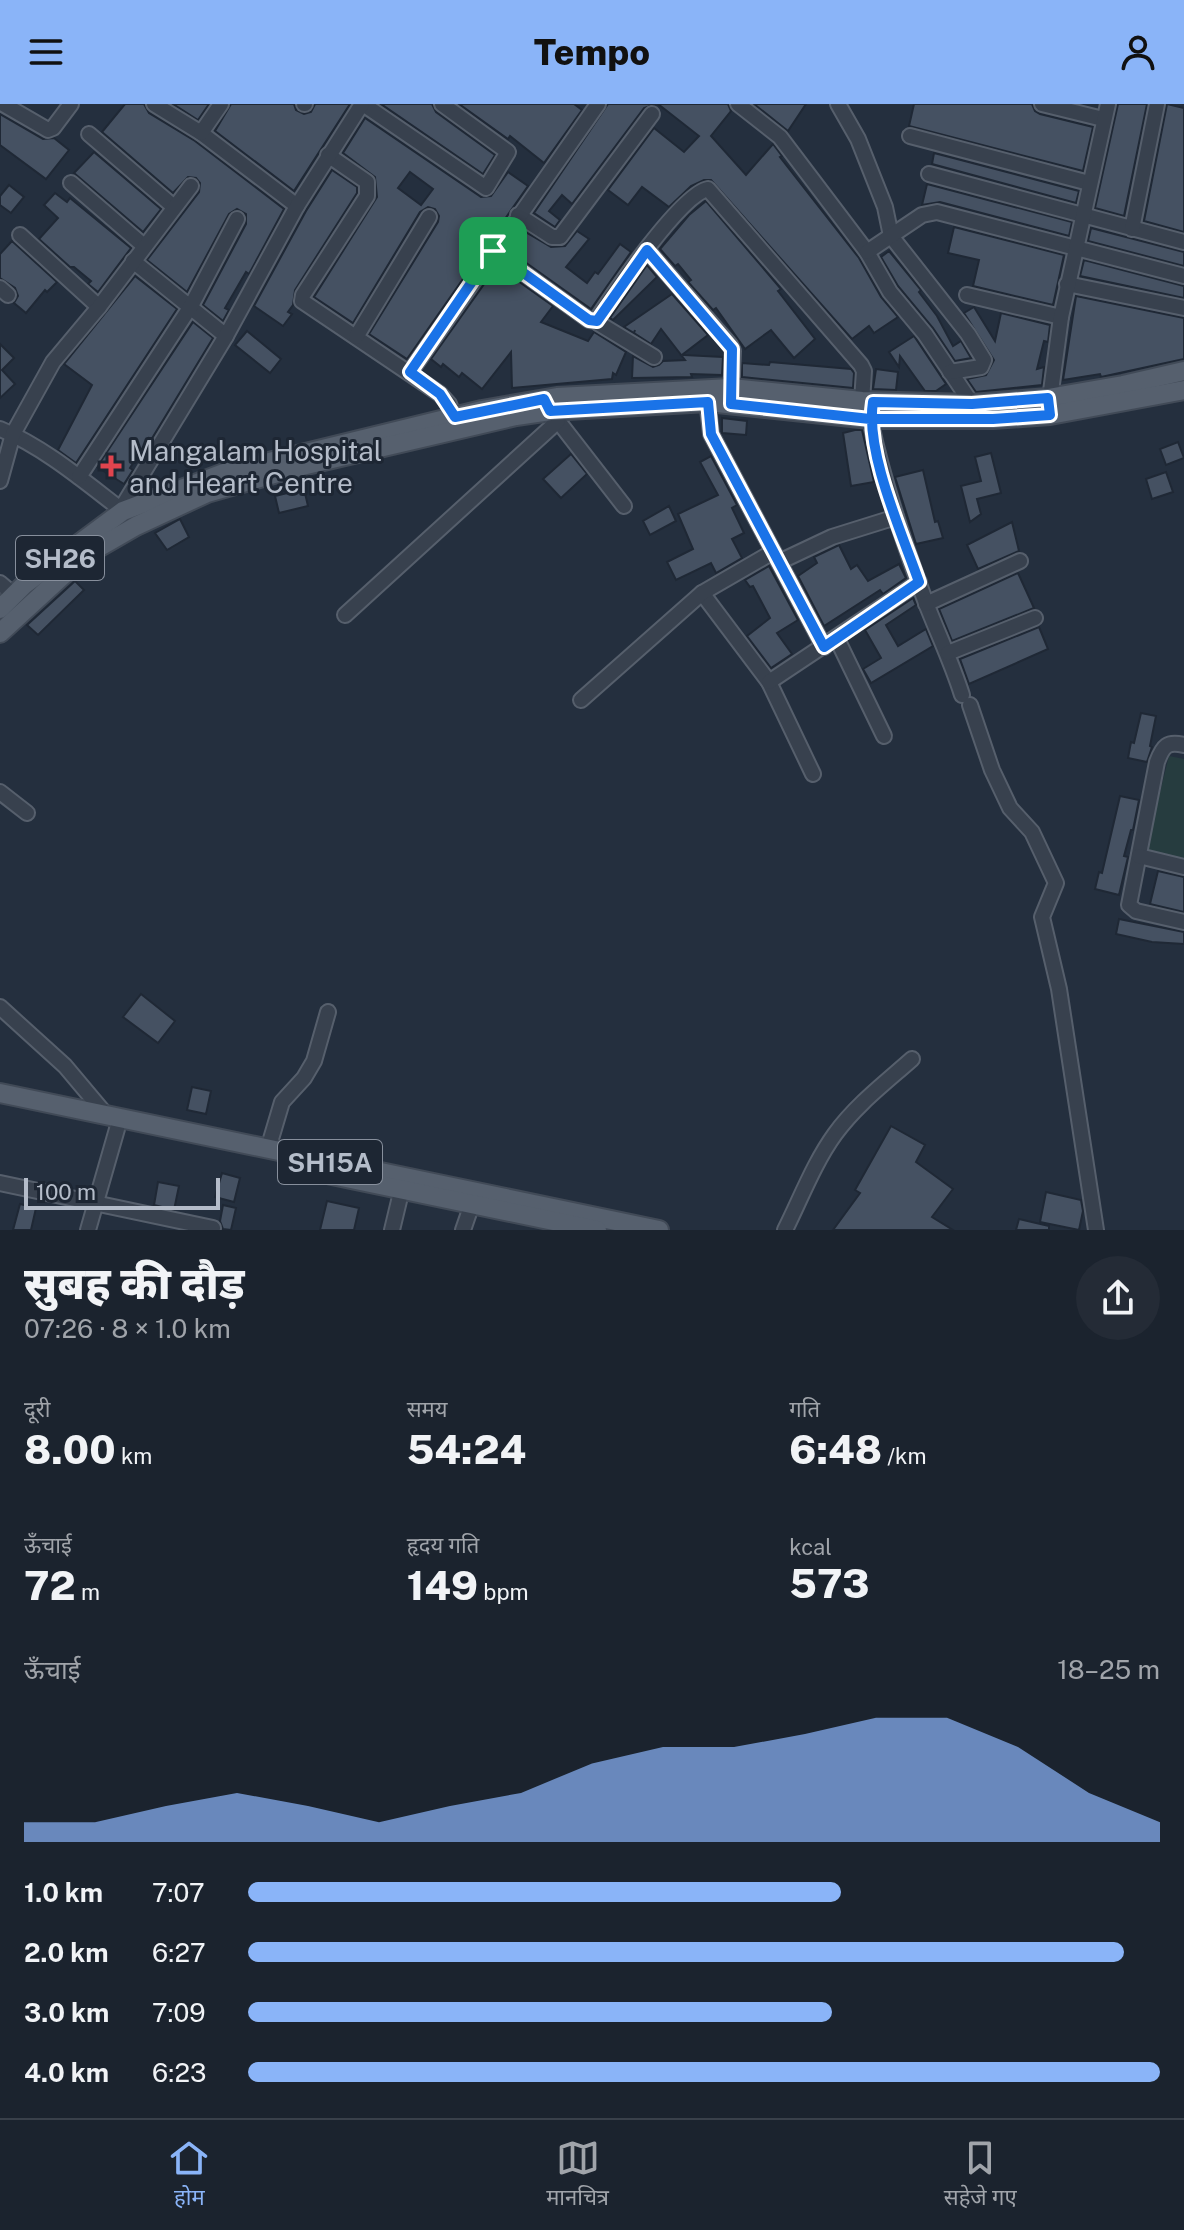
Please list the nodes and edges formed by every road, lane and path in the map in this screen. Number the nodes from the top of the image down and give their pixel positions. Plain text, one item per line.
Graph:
1 (3, 104) edge
2 (71, 104) edge
3 (154, 104) edge
4 (221, 104) edge
5 (363, 104) edge
6 (442, 104) edge
7 (738, 104) edge
8 (838, 104) edge
9 (1042, 104) edge
10 (1108, 104) edge
11 (1157, 104) edge
12 (1061, 106) edge
13 (590, 107) edge
14 (652, 114) dead end
15 (1103, 119) junction
16 (201, 133) junction
17 (89, 134) dead end
18 (910, 136) dead end
19 (328, 155) junction
20 (929, 174) dead end
21 (71, 183) dead end
22 (1089, 183) junction
23 (191, 186) dead end
24 (297, 206) junction
25 (174, 207) junction
26 (518, 215) junction
27 (1084, 215) junction
28 (429, 217) dead end
29 (237, 219) dead end
30 (1132, 229) junction
31 (20, 235) dead end
32 (891, 236) junction
33 (1184, 242) edge
34 (144, 246) junction
35 (647, 250) junction
36 (1076, 250) junction
37 (493, 251) junction
38 (867, 252) junction
39 (133, 261) junction
40 (1184, 276) edge
41 (1067, 284) junction
42 (967, 295) dead end
43 (191, 306) junction
44 (99, 307) junction
45 (1184, 308) edge
46 (1061, 317) junction
47 (597, 321) junction
48 (226, 336) junction
49 (356, 337) junction
50 (654, 357) dead end
51 (1184, 371) edge
52 (410, 372) junction
53 (950, 372) junction
54 (1184, 390) edge
55 (706, 396) junction
56 (731, 396) junction
57 (972, 404) junction
58 (1049, 406) junction
59 (868, 407) junction
60 (551, 411) junction
61 (457, 423) junction
62 (7, 432) edge
63 (79, 477) junction
64 (0, 481) edge
65 (624, 506) dead end
66 (122, 510) junction
67 (896, 517) junction
68 (776, 557) junction
69 (1020, 561) dead end
70 (919, 582) junction
71 (7, 589) edge
72 (702, 593) junction
73 (926, 604) junction
74 (0, 609) edge
75 (345, 615) dead end
76 (1035, 618) dead end
77 (0, 633) edge
78 (830, 643) junction
79 (948, 653) junction
80 (769, 682) junction
81 (581, 700) dead end
82 (884, 736) dead end
83 (1184, 745) edge
84 (813, 774) dead end
85 (0, 792) edge
86 (27, 813) dead end
87 (1139, 856) junction
88 (1184, 867) edge
89 (1184, 922) edge
90 (0, 1007) edge
91 (328, 1012) dead end
92 (912, 1059) dead end
93 (0, 1093) edge
94 (0, 1105) edge
95 (112, 1123) junction
96 (268, 1149) junction
97 (0, 1183) edge
98 (403, 1184) junction
99 (96, 1204) junction
100 (472, 1204) junction
101 (556, 1226) edge
102 (213, 1228) dead end
103 (88, 1230) edge
104 (392, 1230) edge
105 (463, 1230) edge
106 (597, 1230) edge
107 (659, 1230) edge
108 (785, 1230) edge
109 (1096, 1230) edge

1 - 2 street
3 - 16 street
4 - 16 street
5 - 6 street
5 - 19 street
7 - 38 street
8 - 32 street
9 - 12 street
10 - 15 street
11 - 30 street
12 - 15 street
13 - 26 street
14 - 26 street
15 - 22 street
16 - 24 street
17 - 25 street
18 - 22 street
19 - 24 street
19 - 49 street
20 - 27 street
21 - 34 street
22 - 27 street
23 - 25 street
24 - 48 street
25 - 34 street
26 - 37 street
27 - 30 street
27 - 36 street
28 - 49 street
29 - 43 street
30 - 33 street
31 - 44 street
32 - 36 street
32 - 38 street
32 - 53 street
34 - 39 street
35 - 47 street
35 - 56 street
35 - 59 street
36 - 40 street
36 - 41 street
37 - 47 street
37 - 52 street
38 - 53 street
39 - 43 street
39 - 44 street
41 - 45 street
41 - 46 street
42 - 46 street
43 - 48 street
43 - 63 street
44 - 62 street
46 - 58 street
47 - 50 street
48 - 66 street
49 - 52 street
51 - 58 main road, SH26
52 - 61 street
53 - 57 street
54 - 58 main road, SH26
55 - 56 main road, SH26
55 - 60 main road, SH26
55 - 68 street
56 - 59 main road, SH26
57 - 58 main road, SH26
57 - 59 main road, SH26
58 - 59 main road, SH26
59 - 67 street
60 - 61 main road, SH26
60 - 65 street
60 - 75 street
61 - 66 main road, SH26
61 - 77 main road, SH26
62 - 63 street
62 - 64 street
63 - 66 street
66 - 71 main road, SH26
67 - 68 street
67 - 70 street
68 - 72 street
68 - 78 street
69 - 73 street
70 - 73 street
70 - 78 street
71 - 74 main road, SH26
72 - 80 street
72 - 81 street
73 - 79 street
76 - 79 street
78 - 80 street
78 - 82 street
79 - 109 street
80 - 84 street
83 - 87 street
85 - 86 street
87 - 88 street
87 - 89 street
90 - 95 street
91 - 96 street
92 - 108 street
93 - 95 main road, SH15A
94 - 95 main road, SH15A
95 - 96 main road, SH15A
95 - 98 main road, SH15A
95 - 99 street
96 - 98 main road, SH15A
97 - 99 street
98 - 100 main road, SH15A
98 - 104 street
98 - 107 main road, SH15A
99 - 102 street
99 - 103 street
100 - 101 main road, SH15A
100 - 105 street
101 - 106 main road, SH15A

